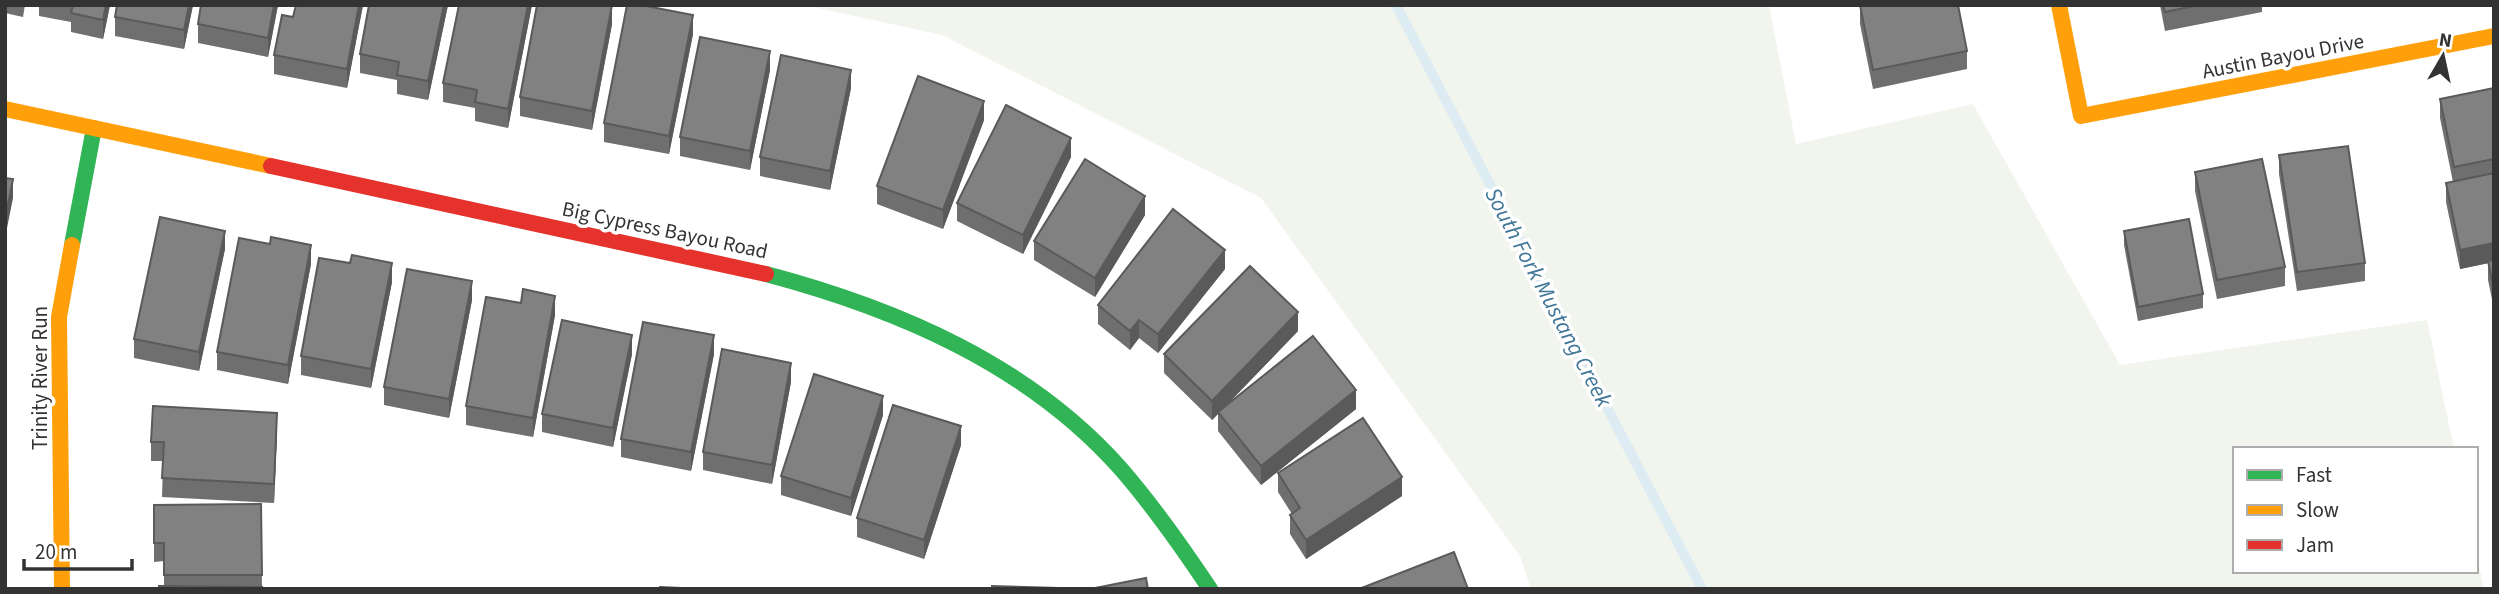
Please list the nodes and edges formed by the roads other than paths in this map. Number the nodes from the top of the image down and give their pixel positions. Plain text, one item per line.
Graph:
1 (2059, 5) edge
2 (2494, 36) edge
3 (5, 109) edge
4 (94, 128) junction
5 (62, 589) edge
6 (1210, 589) edge

1 - 2 street, Austin Bayou Drive
3 - 4 street, Big Cypress Bayou Road
4 - 5 street, Trinity River Run
4 - 6 street, Big Cypress Bayou Road

